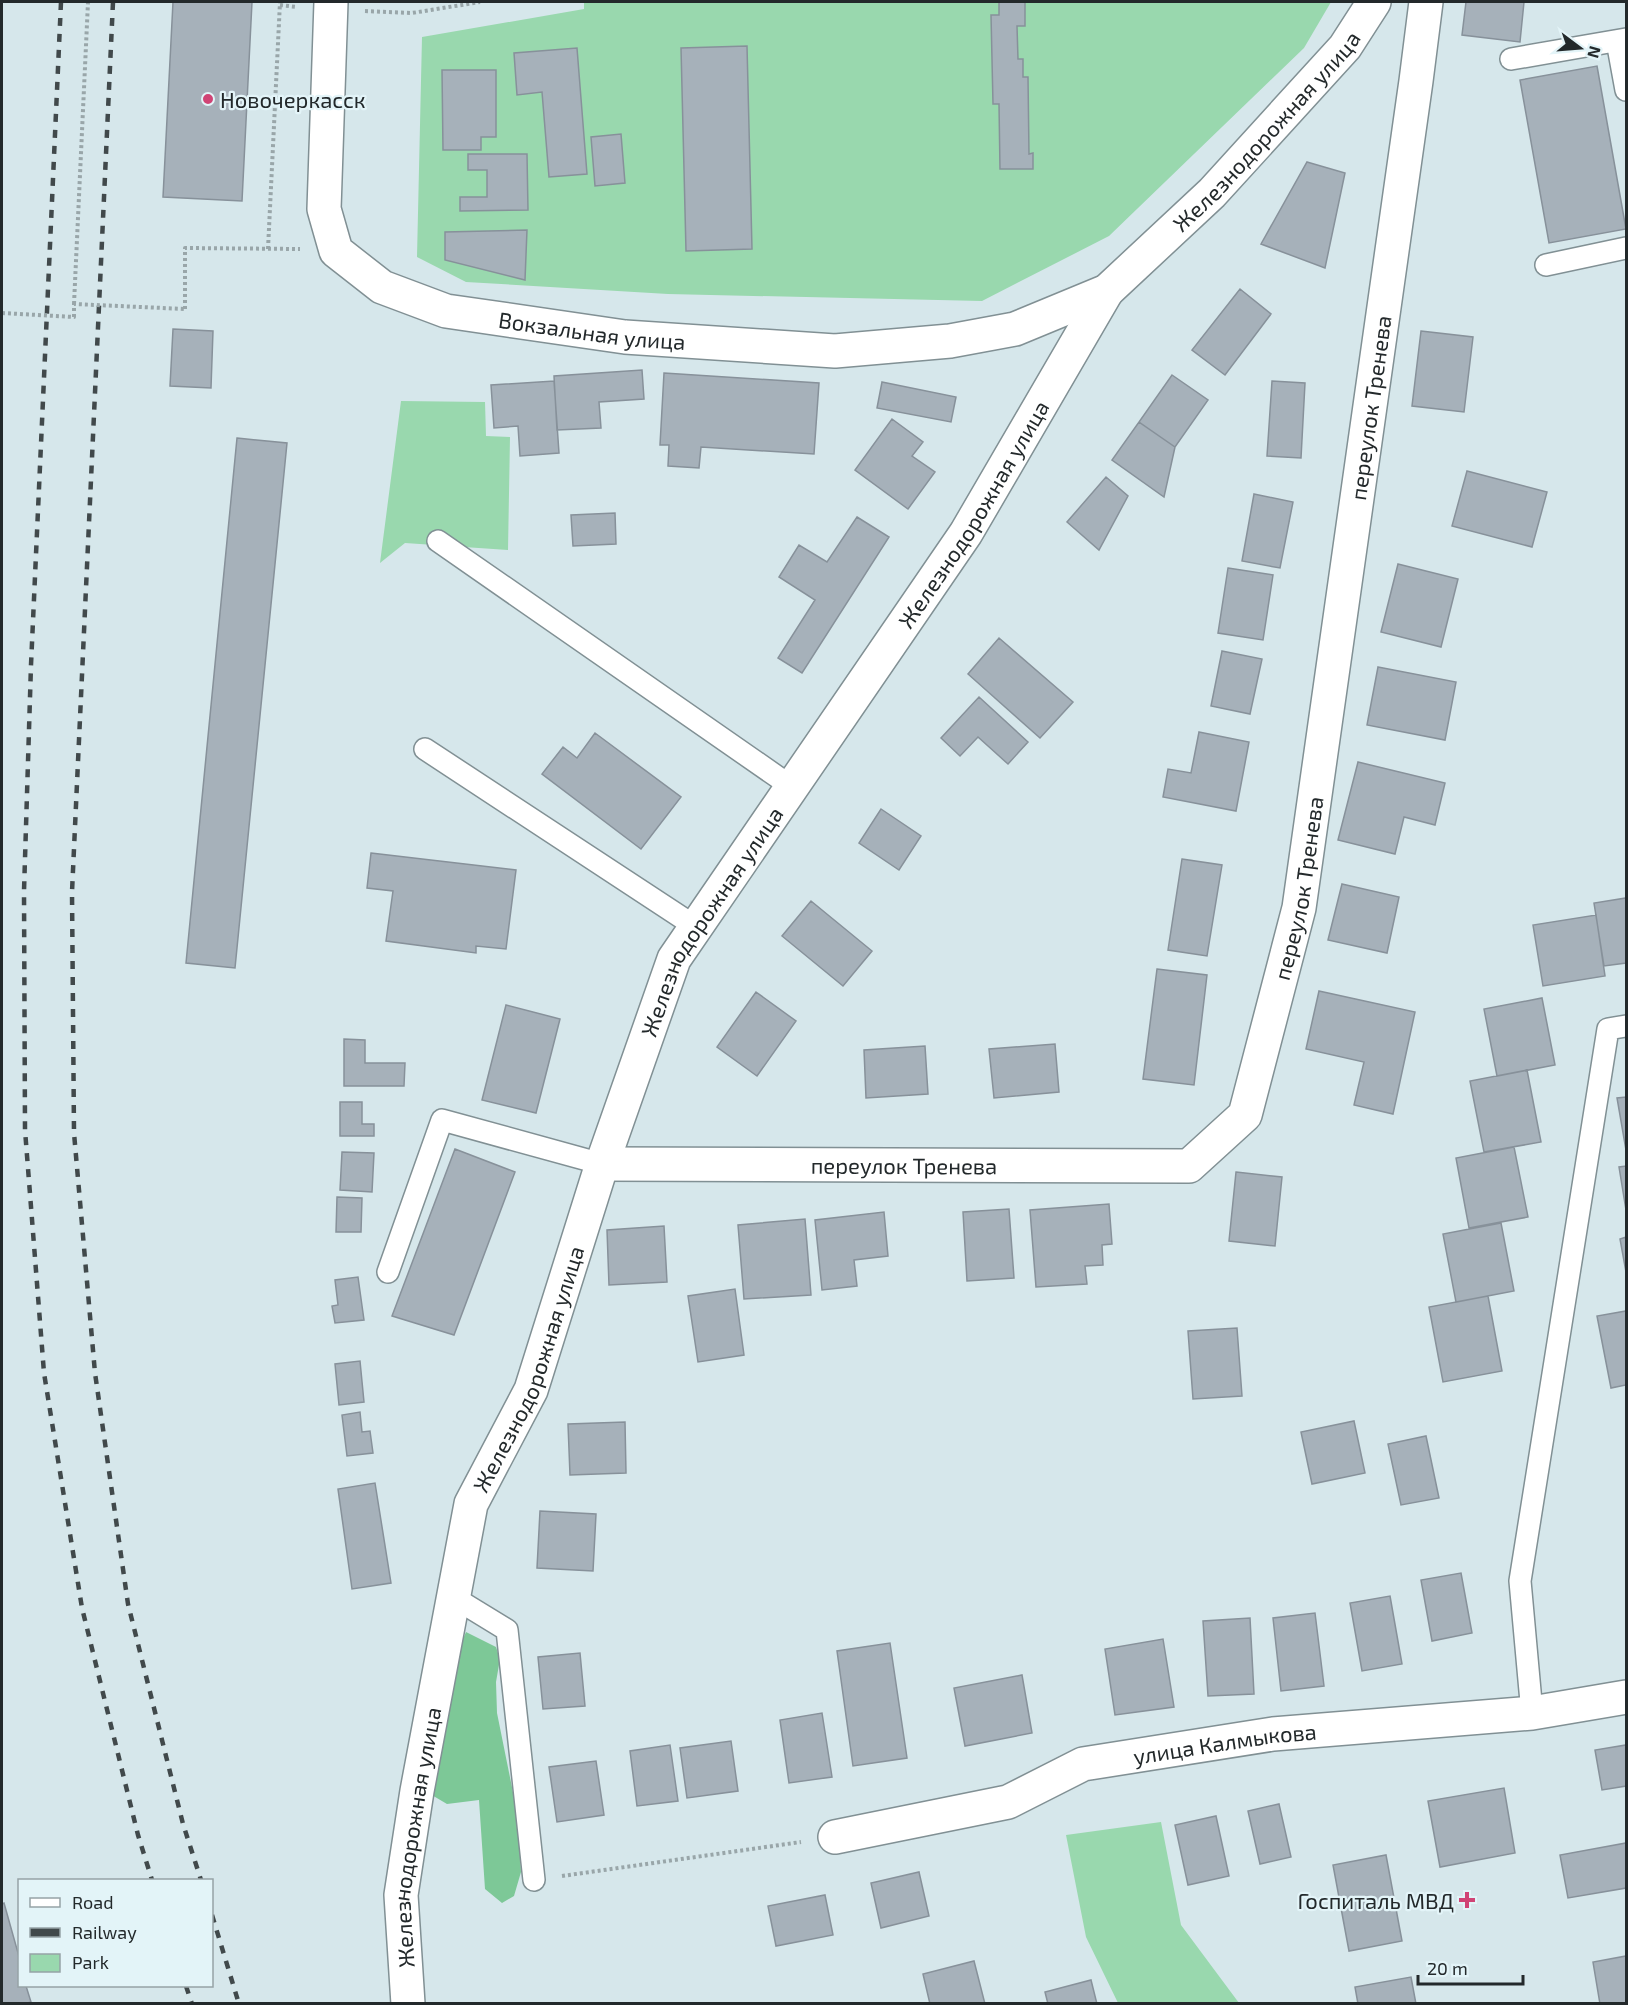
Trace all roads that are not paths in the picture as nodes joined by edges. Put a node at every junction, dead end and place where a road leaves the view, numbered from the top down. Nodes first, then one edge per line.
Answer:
1 (1374, 2) edge
2 (1426, 2) edge
3 (331, 5) edge
4 (1622, 40) edge
5 (1511, 59) dead end
6 (1626, 90) edge
7 (1626, 248) edge
8 (1546, 265) dead end
9 (1107, 291) junction
10 (438, 541) dead end
11 (425, 749) dead end
12 (792, 787) junction
13 (696, 927) junction
14 (1626, 1026) edge
15 (602, 1164) junction
16 (388, 1272) dead end
17 (453, 1598) junction
18 (1626, 1697) edge
19 (1532, 1713) junction
20 (835, 1837) road end
21 (534, 1880) road end
22 (408, 2004) edge

1 - 9 street, Железнодорожная улица
2 - 15 street, переулок Тренева
3 - 9 street, Вокзальная улица
4 - 5 lane
4 - 6 lane
7 - 8 lane
9 - 12 street, Железнодорожная улица
10 - 12 lane
11 - 13 lane
12 - 13 street, Железнодорожная улица
13 - 15 street, Железнодорожная улица
14 - 19 lane
15 - 16 lane
15 - 17 street, Железнодорожная улица
17 - 21 lane
17 - 22 street, Железнодорожная улица
18 - 19 street, улица Калмыкова
19 - 20 street, улица Калмыкова

